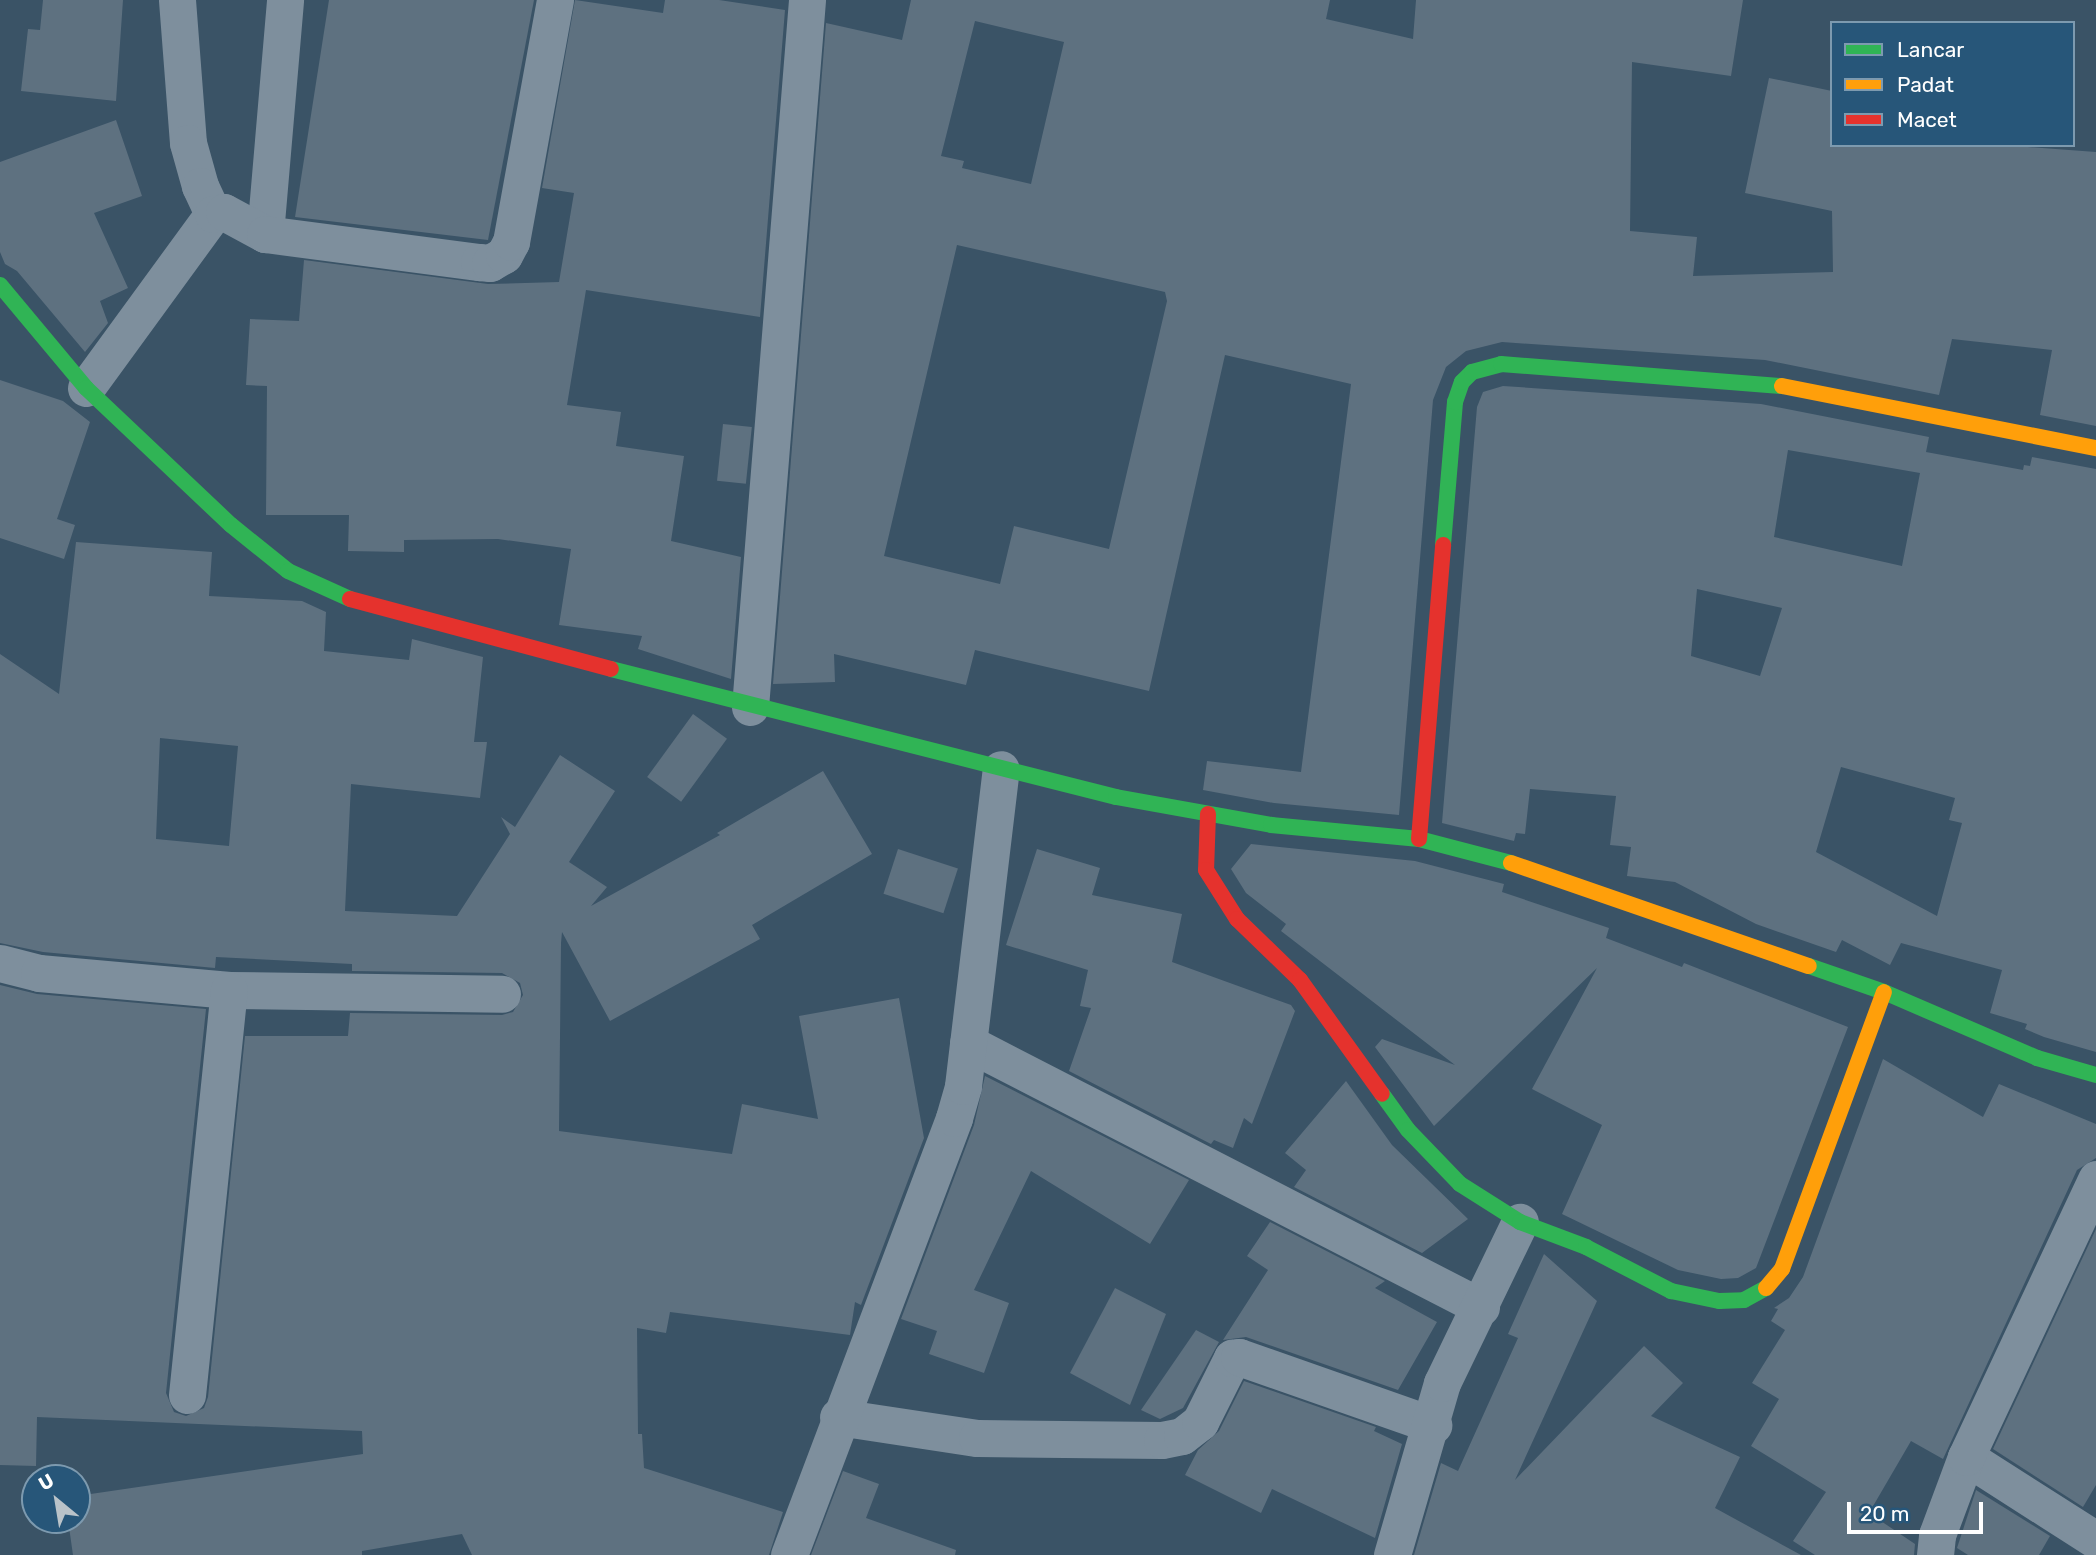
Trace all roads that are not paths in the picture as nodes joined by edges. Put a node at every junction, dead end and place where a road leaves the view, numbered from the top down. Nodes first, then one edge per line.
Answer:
1 (177, 0) edge
2 (285, 0) edge
3 (555, 0) edge
4 (807, 0) edge
5 (213, 214) junction
6 (265, 234) junction
7 (0, 285) edge
8 (86, 388) junction
9 (2096, 447) edge
10 (750, 707) junction
11 (1001, 768) junction
12 (1208, 814) junction
13 (1419, 839) junction
14 (0, 963) edge
15 (229, 990) junction
16 (1884, 992) junction
17 (502, 994) dead end
18 (968, 1044) junction
19 (2096, 1075) edge
20 (2096, 1179) edge
21 (1520, 1223) junction
22 (1481, 1307) junction
23 (187, 1395) dead end
24 (838, 1417) junction
25 (1433, 1425) junction
26 (1966, 1457) junction
27 (2096, 1540) edge
28 (789, 1555) edge
29 (1392, 1555) edge
30 (1935, 1555) edge

1 - 5 street
2 - 6 street
3 - 6 street
4 - 10 street
5 - 6 street
5 - 8 street
7 - 8 street
8 - 10 street
9 - 13 street
10 - 11 street
11 - 12 street
11 - 18 street
12 - 13 street
12 - 21 street
13 - 16 street
14 - 15 street
15 - 17 street
15 - 23 street
16 - 19 street
16 - 21 street
18 - 22 street
18 - 24 street
20 - 26 street
21 - 22 street
22 - 25 street
24 - 25 street
24 - 28 street
25 - 29 street
26 - 27 street
26 - 30 street

